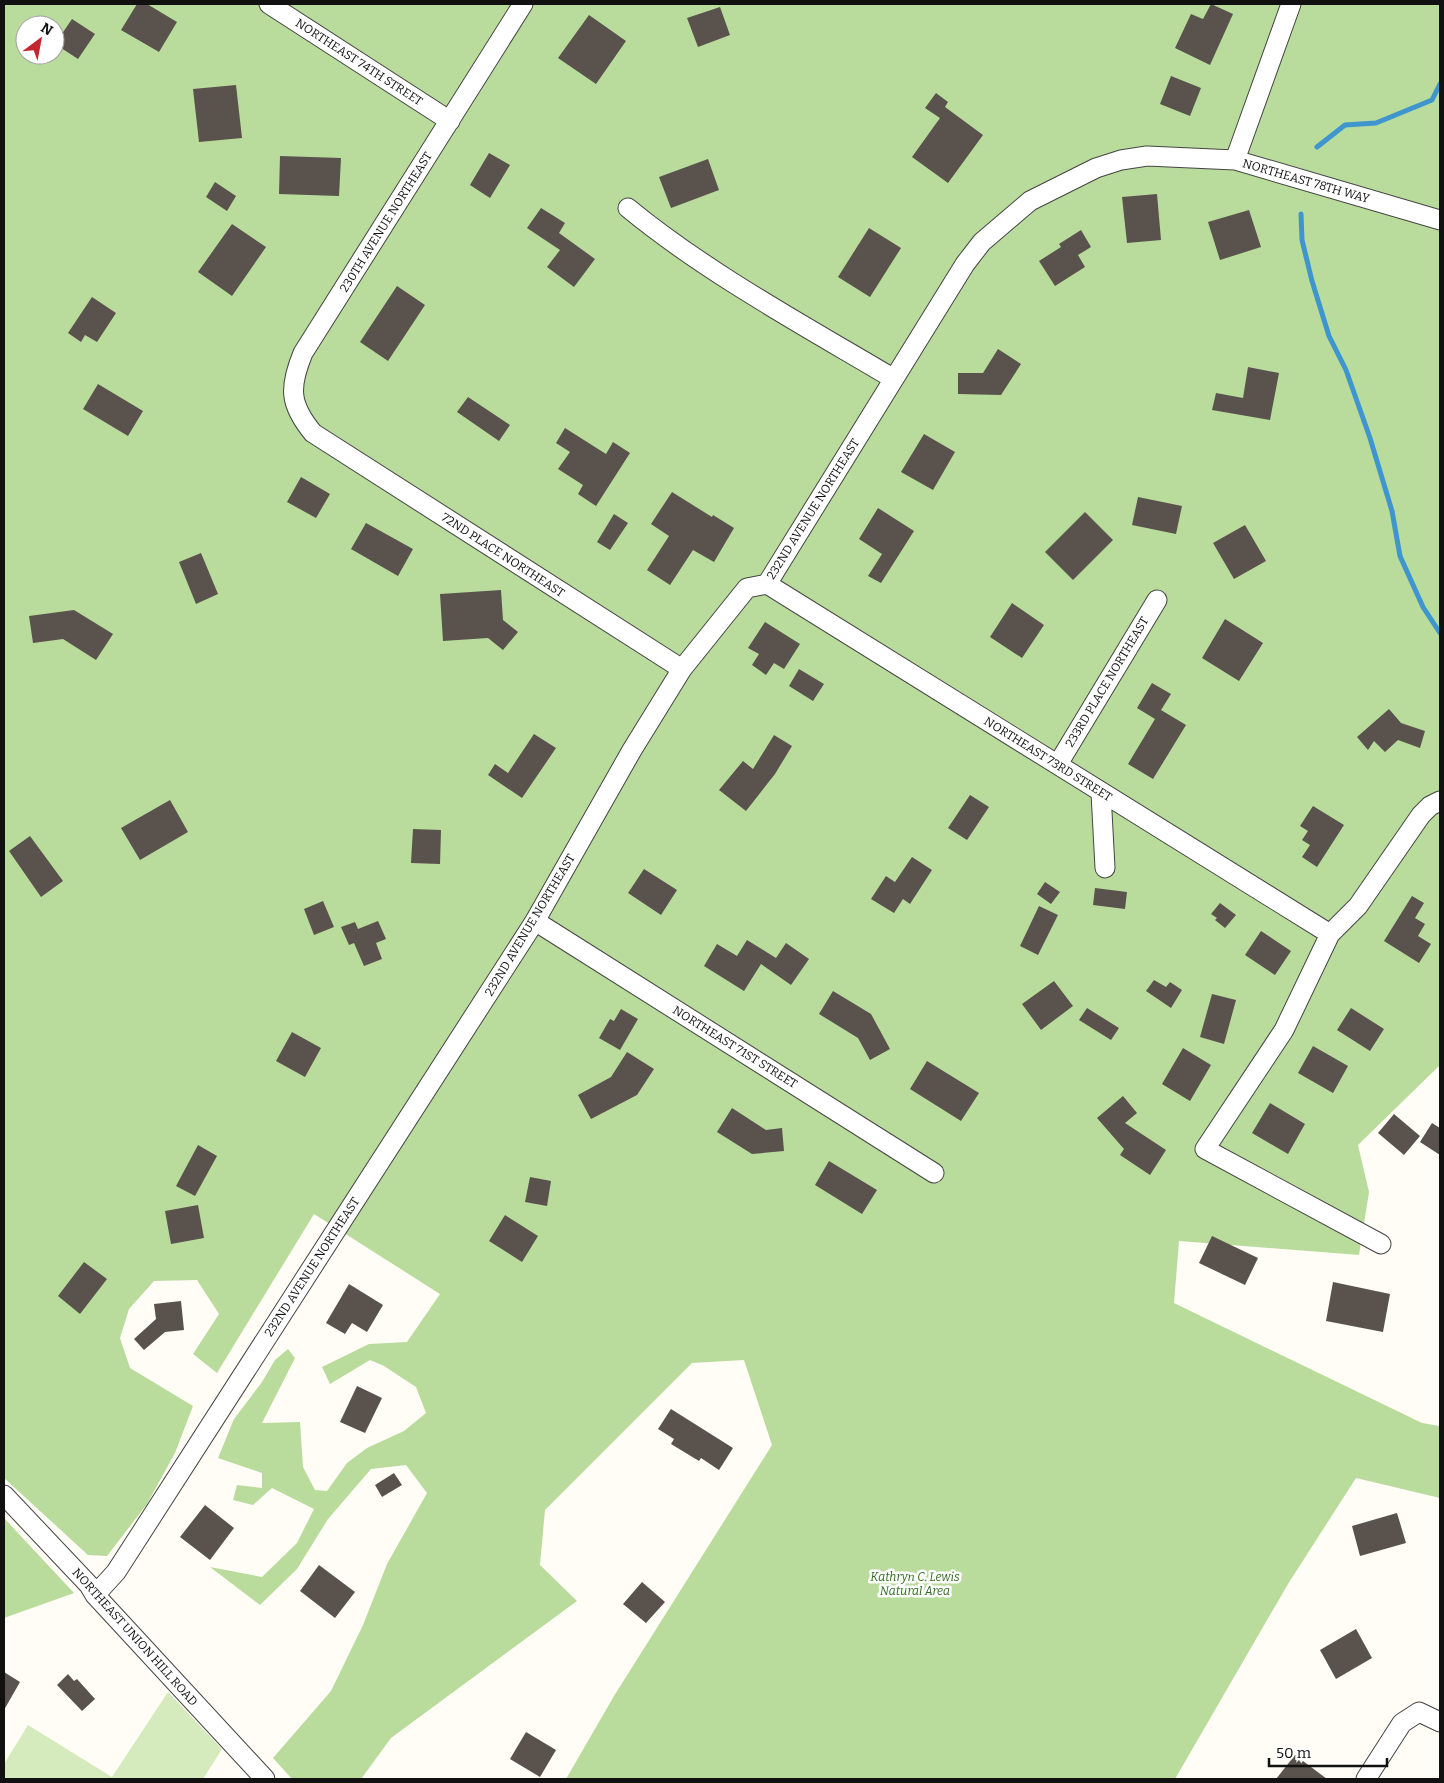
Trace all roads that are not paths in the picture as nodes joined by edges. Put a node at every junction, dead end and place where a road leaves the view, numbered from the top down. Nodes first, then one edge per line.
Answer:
1 (269, 4) edge
2 (523, 4) edge
3 (1291, 4) edge
4 (450, 121) junction
5 (1235, 160) junction
6 (628, 208) dead end
7 (1440, 220) edge
8 (965, 264) joint
9 (894, 379) junction
10 (325, 441) joint
11 (767, 584) junction
12 (1157, 600) dead end
13 (682, 669) junction
14 (1058, 764) junction
15 (1101, 793) junction
16 (1440, 801) edge
17 (1104, 868) dead end
18 (535, 921) junction
19 (1330, 934) junction
20 (934, 1172) dead end
21 (1381, 1244) dead end
22 (4, 1495) edge
23 (95, 1595) junction
24 (1440, 1722) edge
25 (265, 1779) edge
26 (1366, 1779) edge

1 - 4 street, NORTHEAST 74TH STREET
2 - 4 street, 230TH AVENUE NORTHEAST
3 - 5 street
4 - 10 street, 230TH AVENUE NORTHEAST
5 - 7 street, NORTHEAST 78TH WAY
5 - 8 street, NORTHEAST 78TH WAY
6 - 9 street
8 - 9 street, 232ND AVENUE NORTHEAST
9 - 11 street, 232ND AVENUE NORTHEAST
10 - 13 street, 72ND PLACE NORTHEAST
11 - 13 street, 232ND AVENUE NORTHEAST
11 - 14 street, NORTHEAST 73RD STREET
12 - 14 street, 233RD PLACE NORTHEAST
13 - 18 street, 232ND AVENUE NORTHEAST
14 - 15 street, NORTHEAST 73RD STREET
15 - 17 street
15 - 19 street, NORTHEAST 73RD STREET
16 - 19 street
18 - 20 street, NORTHEAST 71ST STREET
18 - 23 street, 232ND AVENUE NORTHEAST
19 - 21 street
22 - 23 street, NORTHEAST UNION HILL ROAD
23 - 25 street, NORTHEAST UNION HILL ROAD
24 - 26 street

